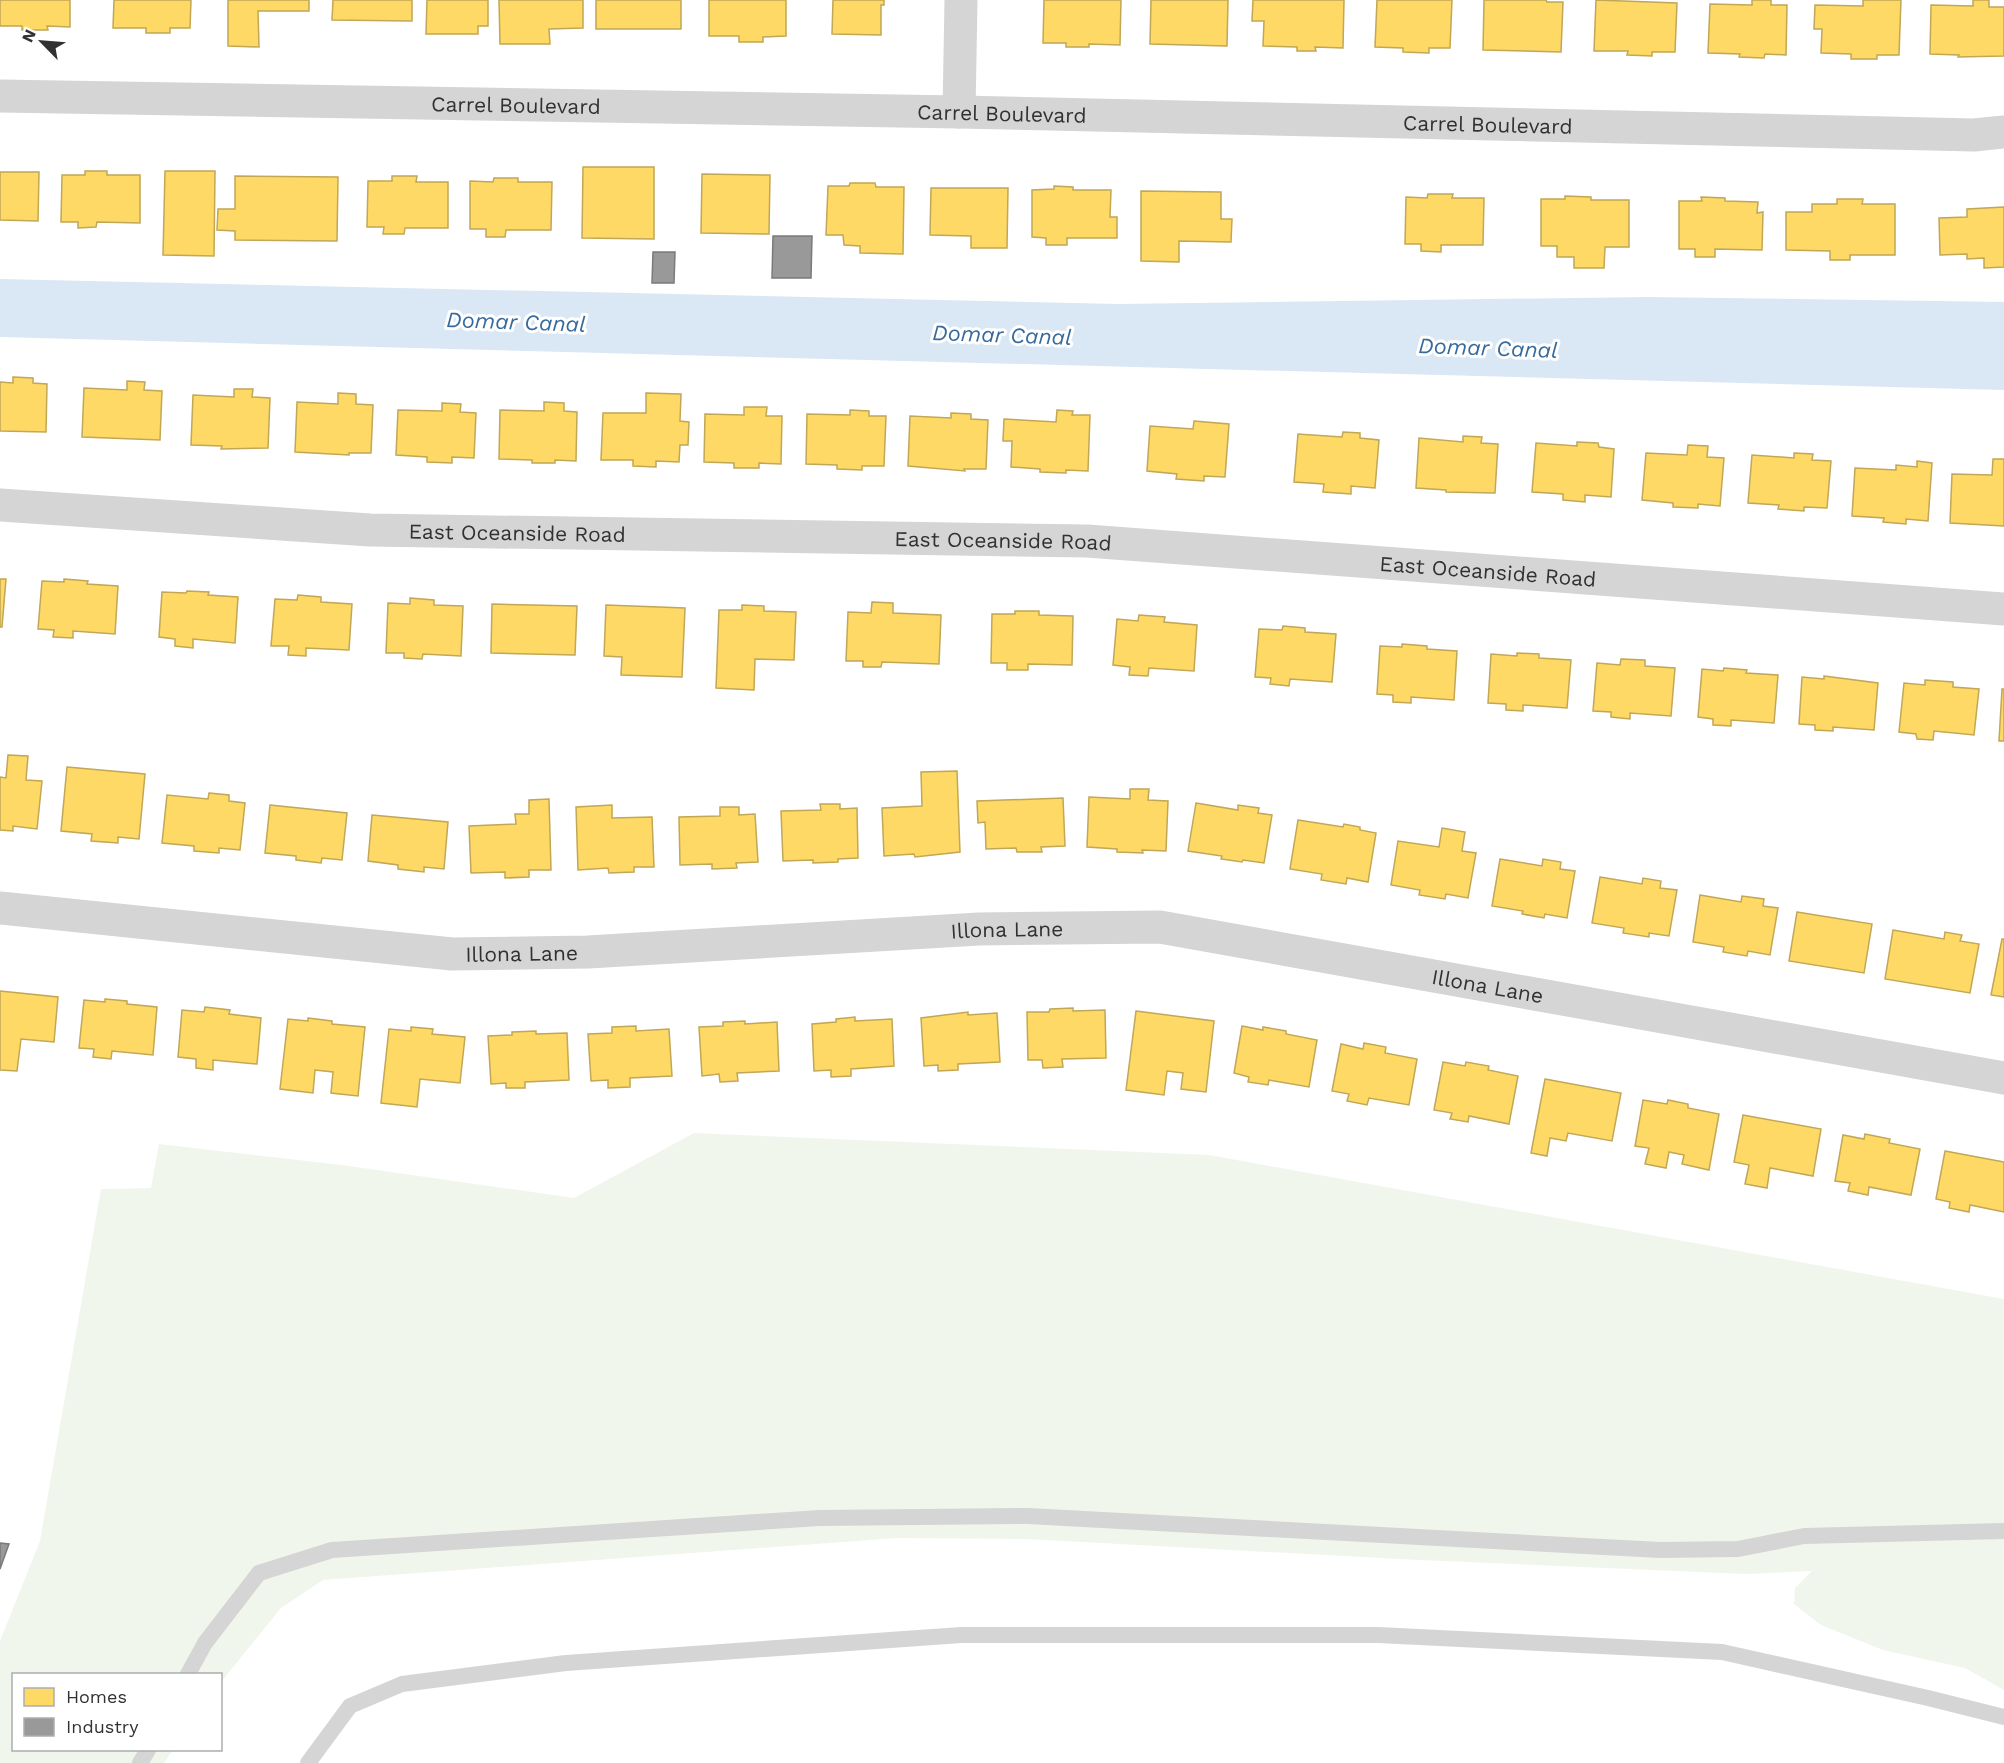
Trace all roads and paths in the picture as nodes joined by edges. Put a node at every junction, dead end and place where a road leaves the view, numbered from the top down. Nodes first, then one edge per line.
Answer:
1 (961, 0) edge
2 (0, 96) edge
3 (959, 112) junction
4 (2004, 132) edge
5 (0, 505) edge
6 (2004, 609) edge
7 (0, 908) edge
8 (2004, 1078) edge
9 (2004, 1531) edge
10 (189, 1673) edge
11 (2004, 1718) edge
12 (308, 1763) edge

1 - 3 street
2 - 3 street, Carrel Boulevard
3 - 4 street, Carrel Boulevard
5 - 6 street, East Oceanside Road
7 - 8 street, Illona Lane
9 - 10 lane
11 - 12 lane

